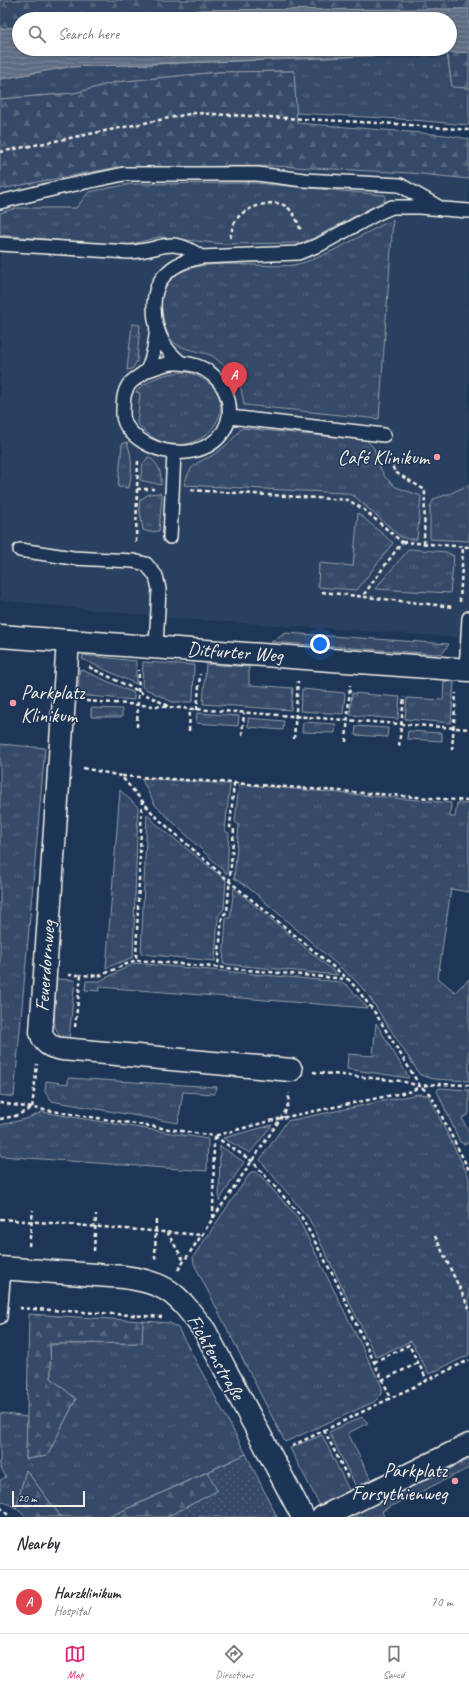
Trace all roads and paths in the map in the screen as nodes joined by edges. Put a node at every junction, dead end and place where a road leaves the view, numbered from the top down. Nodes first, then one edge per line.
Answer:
1 (469, 130) edge
2 (0, 152) edge
3 (0, 202) edge
4 (442, 209) junction
5 (469, 211) edge
6 (0, 244) edge
7 (307, 249) junction
8 (227, 256) junction
9 (201, 257) junction
10 (157, 326) junction
11 (180, 362) junction
12 (146, 371) junction
13 (230, 417) junction
14 (384, 435) joint
15 (141, 440) junction
16 (174, 453) junction
17 (173, 488) junction
18 (137, 489) junction
19 (170, 537) dead end
20 (402, 542) junction
21 (424, 544) junction
22 (462, 547) junction
23 (469, 548) edge
24 (20, 550) dead end
25 (133, 561) junction
26 (322, 592) dead end
27 (362, 597) junction
28 (469, 618) edge
29 (0, 636) edge
30 (148, 646) junction
31 (67, 648) junction
32 (202, 650) junction
33 (299, 656) junction
34 (352, 661) junction
35 (464, 669) edge
36 (139, 691) junction
37 (404, 697) dead end
38 (64, 700) junction
39 (139, 705) junction
40 (173, 708) junction
41 (190, 709) junction
42 (197, 710) junction
43 (244, 713) junction
44 (295, 717) junction
45 (348, 720) junction
46 (402, 724) junction
47 (137, 727) dead end
48 (454, 728) junction
49 (189, 730) dead end
50 (469, 730) edge
51 (242, 735) dead end
52 (294, 739) dead end
53 (346, 742) dead end
54 (399, 746) dead end
55 (452, 750) dead end
56 (59, 764) junction
57 (121, 776) junction
58 (234, 783) junction
59 (142, 800) junction
60 (469, 801) edge
61 (230, 882) junction
62 (136, 960) junction
63 (218, 967) junction
64 (348, 980) junction
65 (41, 1032) junction
66 (72, 1050) junction
67 (291, 1070) junction
68 (420, 1086) junction
69 (469, 1086) edge
70 (0, 1103) edge
71 (32, 1108) junction
72 (281, 1118) junction
73 (0, 1119) edge
74 (214, 1136) junction
75 (252, 1161) junction
76 (469, 1170) edge
77 (33, 1210) dead end
78 (96, 1215) dead end
79 (0, 1219) edge
80 (213, 1219) junction
81 (156, 1220) dead end
82 (31, 1221) junction
83 (95, 1226) junction
84 (155, 1231) junction
85 (168, 1232) junction
86 (202, 1235) junction
87 (435, 1236) dead end
88 (2, 1269) edge
89 (185, 1305) junction
90 (469, 1308) edge
91 (0, 1312) edge
92 (469, 1360) edge
93 (374, 1362) junction
94 (418, 1363) junction
95 (382, 1380) junction
96 (427, 1380) junction
97 (390, 1398) junction
98 (324, 1430) junction
99 (469, 1446) edge
100 (270, 1457) junction
101 (358, 1500) junction
102 (0, 1507) edge
103 (10, 1517) edge
104 (303, 1517) edge
105 (322, 1517) edge

1 - 2 path
3 - 4 lane
4 - 5 lane
4 - 7 lane
6 - 9 lane
7 - 8 lane
7 - 8 path
8 - 9 lane
9 - 10 lane
10 - 11 lane
10 - 12 lane
11 - 12 lane
11 - 13 lane
12 - 15 lane
13 - 14 lane
13 - 16 lane
14 - 21 path
15 - 16 lane
15 - 18 path
16 - 17 lane
17 - 18 path
17 - 19 lane
17 - 20 path
18 - 25 path
20 - 21 path
20 - 27 path
21 - 22 path
22 - 23 path
22 - 27 path
24 - 25 lane
25 - 30 lane
26 - 27 path
28 - 35 lane
29 - 31 street, Ditfurter Weg
30 - 31 street, Ditfurter Weg
30 - 32 street, Ditfurter Weg
30 - 36 path
31 - 36 path
31 - 38 street, Feuerdornweg
32 - 33 street, Ditfurter Weg
32 - 42 path
33 - 34 street, Ditfurter Weg
33 - 44 path
34 - 35 street, Ditfurter Weg
34 - 45 path
35 - 48 path
36 - 39 path
36 - 40 path
37 - 46 path
38 - 39 path
38 - 56 street, Feuerdornweg
39 - 40 path
39 - 47 path
40 - 41 path
41 - 42 path
41 - 49 path
42 - 43 path
43 - 44 path
43 - 51 path
44 - 45 path
44 - 52 path
45 - 46 path
45 - 53 path
46 - 48 path
46 - 54 path
48 - 50 path
48 - 55 path
56 - 57 path
56 - 65 street, Feuerdornweg
57 - 58 path
57 - 59 path
58 - 60 path
58 - 61 path
59 - 61 path
59 - 62 path
61 - 63 path
61 - 64 path
62 - 63 path
62 - 66 path
63 - 64 path
64 - 68 path
65 - 66 street, Feuerdornweg
65 - 71 path
66 - 67 street, Feuerdornweg
67 - 68 path
67 - 72 path
68 - 69 path
68 - 72 path
68 - 76 path
70 - 71 path
71 - 73 path
71 - 74 path
72 - 74 path
72 - 75 path
74 - 75 path
74 - 80 path
75 - 80 path
75 - 93 path
77 - 82 path
78 - 83 path
79 - 82 path
80 - 86 path
81 - 84 path
82 - 83 path
83 - 84 path
84 - 85 path
85 - 86 path
85 - 86 path
87 - 90 path
88 - 89 street, Fichtenstraße
88 - 91 lane
89 - 91 path
89 - 100 street, Fichtenstraße
92 - 96 path
93 - 94 path
93 - 95 path
94 - 95 path
94 - 96 path
95 - 97 path
96 - 97 path
97 - 98 path
98 - 100 path
98 - 101 path
99 - 101 street
100 - 104 street, Fichtenstraße
101 - 105 street
102 - 103 path

